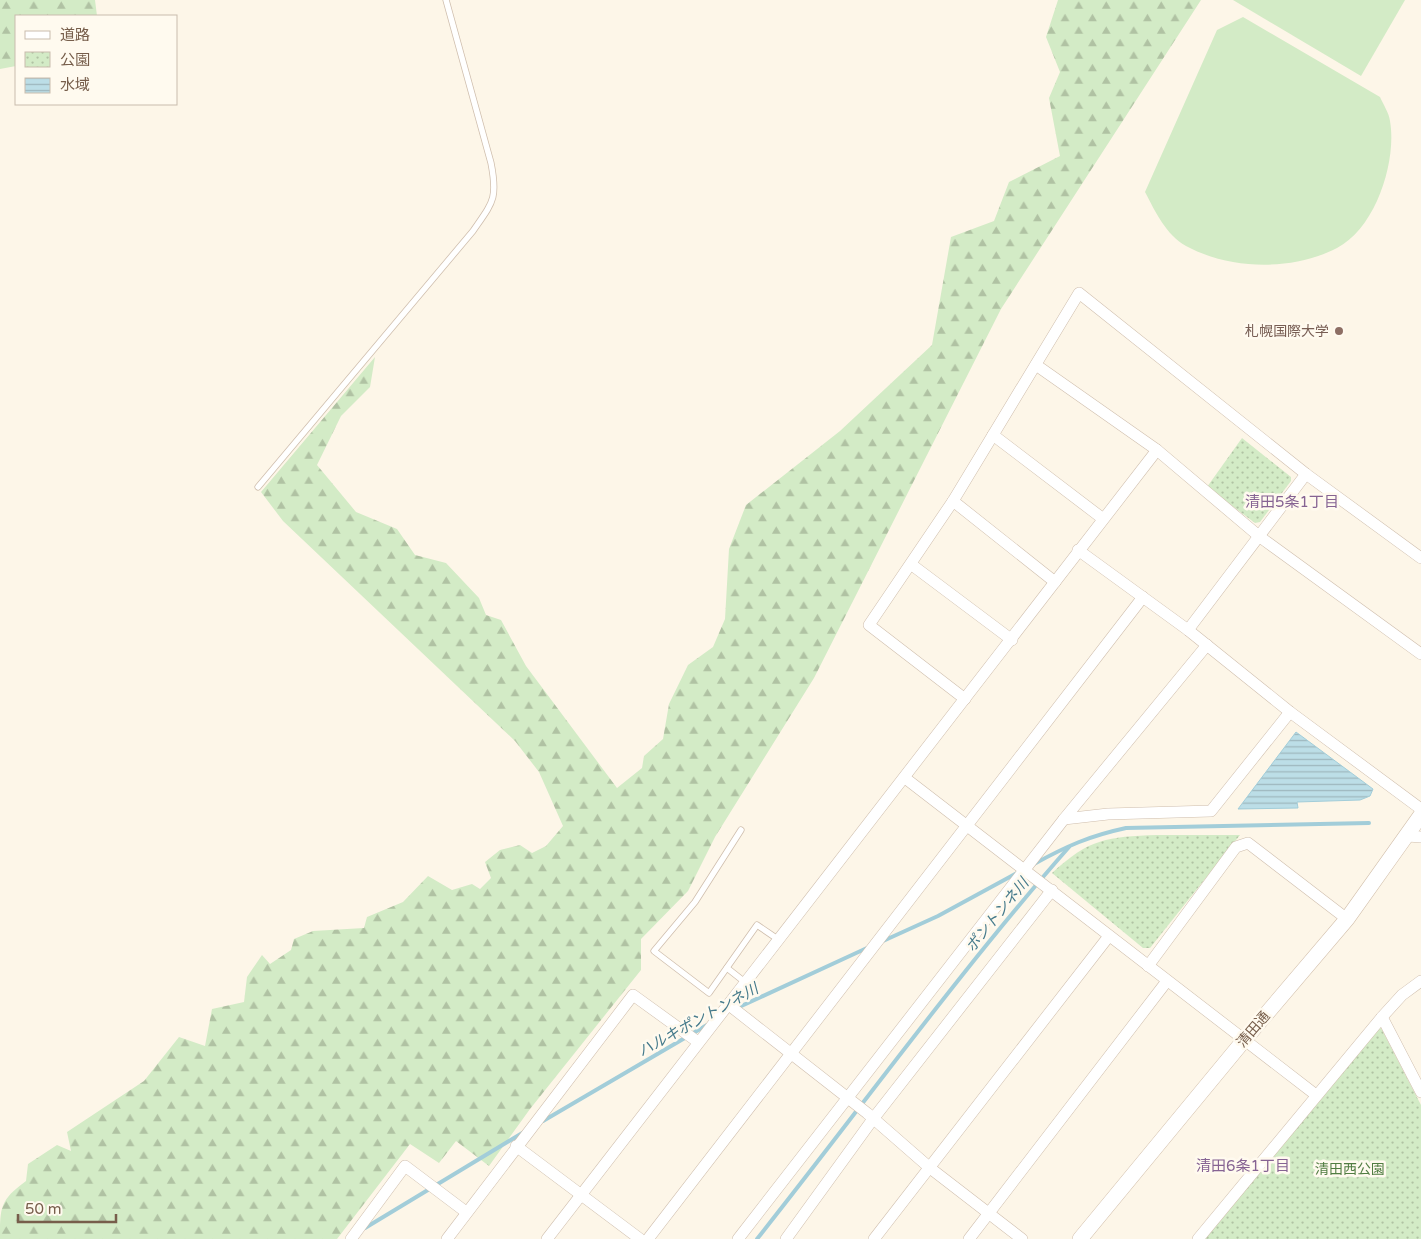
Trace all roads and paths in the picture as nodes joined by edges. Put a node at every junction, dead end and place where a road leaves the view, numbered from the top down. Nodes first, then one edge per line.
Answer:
1 (446, 0) edge
2 (1036, 365) junction
3 (993, 435) junction
4 (1157, 450) junction
5 (1306, 474) junction
6 (258, 487) dead end
7 (952, 501) junction
8 (1102, 518) junction
9 (1260, 537) junction
10 (1078, 550) junction
11 (1421, 558) edge
12 (912, 565) junction
13 (1055, 582) junction
14 (1143, 597) junction
15 (1188, 630) junction
16 (1012, 640) junction
17 (1207, 645) junction
18 (1421, 654) edge
19 (965, 699) junction
20 (1290, 712) junction
21 (906, 778) junction
22 (1421, 809) edge
23 (1421, 815) edge
24 (1064, 819) junction
25 (968, 826) junction
26 (742, 830) dead end
27 (1414, 837) edge
28 (1028, 873) junction
29 (1048, 888) junction
30 (1347, 919) junction
31 (1109, 936) junction
32 (779, 940) junction
33 (1148, 966) junction
34 (727, 968) junction
35 (1167, 981) junction
36 (1421, 981) edge
37 (746, 983) junction
38 (729, 1005) junction
39 (1382, 1017) junction
40 (1245, 1039) junction
41 (698, 1042) junction
42 (790, 1055) junction
43 (1421, 1092) edge
44 (1316, 1095) junction
45 (850, 1100) junction
46 (870, 1116) junction
47 (516, 1146) junction
48 (930, 1168) junction
49 (582, 1193) junction
50 (466, 1212) junction
51 (989, 1214) junction
52 (351, 1239) edge
53 (447, 1239) edge
54 (547, 1239) edge
55 (640, 1239) edge
56 (648, 1239) edge
57 (738, 1239) edge
58 (786, 1239) edge
59 (874, 1239) edge
60 (970, 1239) edge
61 (1022, 1239) edge
62 (1080, 1239) edge
63 (1198, 1239) edge

1 - 6 lane
2 - 3 street
2 - 4 street
2 - 5 street
3 - 7 street
3 - 8 street
4 - 8 street
4 - 9 street
5 - 9 street
5 - 11 street
7 - 12 street
7 - 13 street
8 - 10 street
9 - 15 street
9 - 18 street
10 - 13 street
10 - 14 street
12 - 16 street
12 - 19 street
13 - 16 street
14 - 15 street
14 - 25 street
15 - 17 street
16 - 19 street
17 - 20 street
17 - 24 street
19 - 21 street
20 - 22 street
20 - 24 street
21 - 25 street
21 - 32 street
23 - 27 street, 清田通
24 - 28 street
25 - 28 street
25 - 42 street
26 - 34 lane
27 - 30 street, 清田通
28 - 29 street
28 - 45 street
29 - 31 street
29 - 46 street
30 - 33 street
30 - 40 street, 清田通
31 - 33 street
31 - 48 street
32 - 34 lane
32 - 37 street
33 - 35 street
34 - 37 lane
35 - 40 street
35 - 51 street
36 - 39 street
37 - 38 street
38 - 41 street
38 - 42 street
39 - 43 street
39 - 44 street
40 - 44 street
40 - 62 street, 清田通
41 - 47 street
41 - 49 street
42 - 45 street
42 - 56 street
44 - 63 street
45 - 46 street
45 - 57 street
46 - 48 street
46 - 58 street
47 - 49 street
47 - 50 street
48 - 51 street
48 - 59 street
49 - 54 street
49 - 55 street
50 - 52 street
50 - 53 street
51 - 60 street
51 - 61 street

